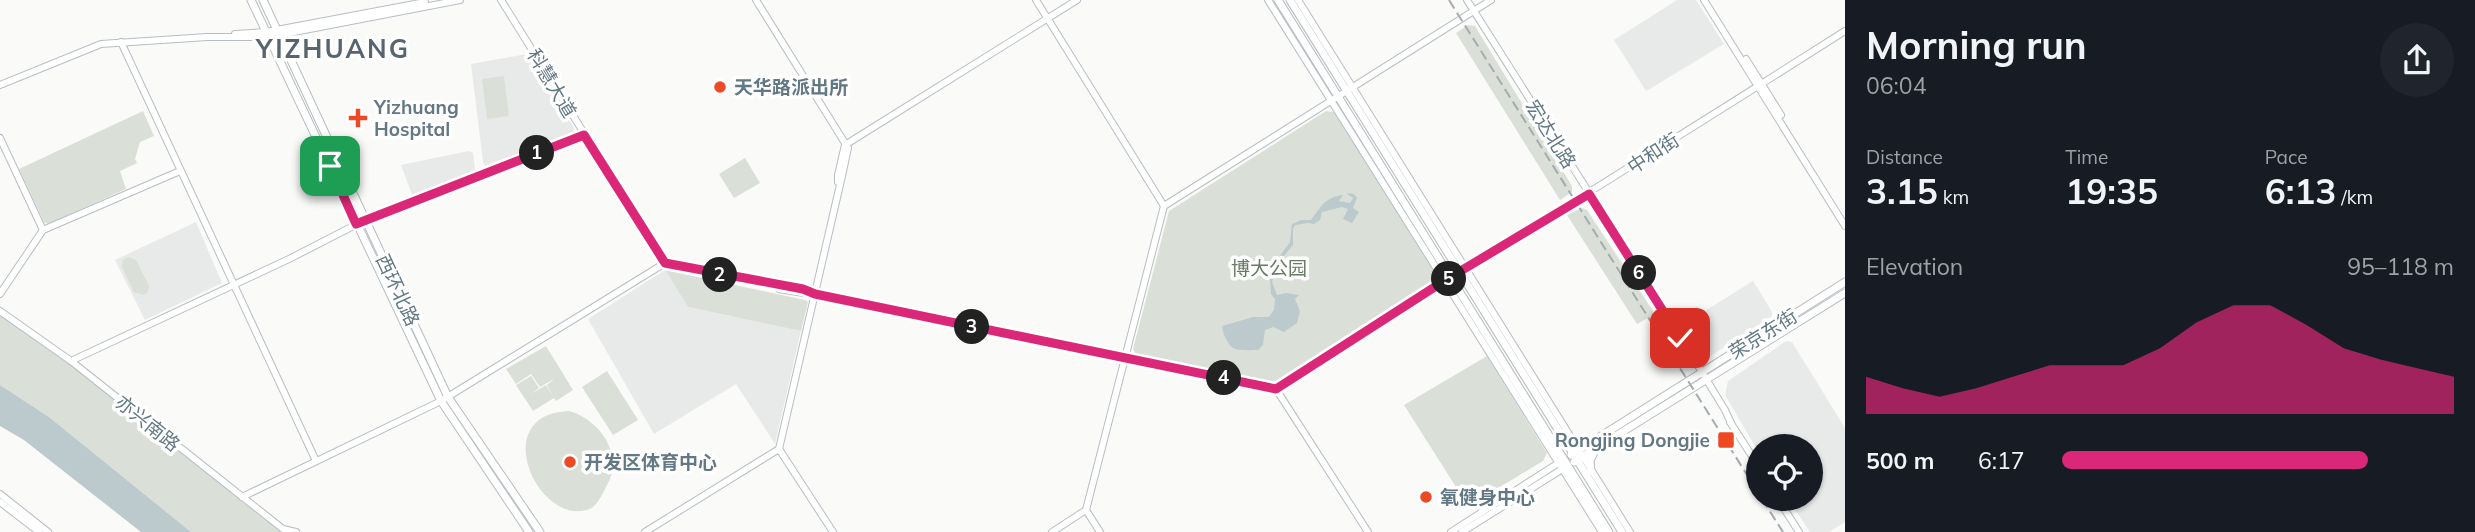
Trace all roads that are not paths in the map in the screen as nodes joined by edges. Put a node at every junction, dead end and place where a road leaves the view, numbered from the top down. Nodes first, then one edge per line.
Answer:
1 (251, 0) edge
2 (263, 0) edge
3 (437, 0) edge
4 (460, 0) edge
5 (501, 0) edge
6 (756, 0) edge
7 (1034, 0) edge
8 (1077, 0) edge
9 (1085, 0) edge
10 (1268, 0) edge
11 (1278, 0) edge
12 (1290, 0) edge
13 (1298, 0) edge
14 (1467, 0) edge
15 (1491, 0) edge
16 (1706, 0) edge
17 (1474, 11) junction
18 (1048, 21) junction
19 (1845, 31) edge
20 (277, 32) junction
21 (267, 34) junction
22 (121, 42) junction
23 (1305, 43) junction
24 (1306, 60) junction
25 (0, 85) edge
26 (1760, 85) junction
27 (1350, 89) junction
28 (1335, 98) junction
29 (1379, 128) junction
30 (584, 135) junction
31 (0, 138) edge
32 (1380, 144) junction
33 (846, 146) junction
34 (180, 171) junction
35 (1589, 194) junction
36 (1164, 206) junction
37 (1845, 218) edge
38 (365, 220) junction
39 (356, 224) junction
40 (1419, 225) junction
41 (1845, 226) edge
42 (43, 230) junction
43 (1422, 244) junction
44 (665, 263) junction
45 (1462, 271) junction
46 (1448, 279) junction
47 (1845, 282) edge
48 (234, 285) junction
49 (1845, 293) edge
50 (0, 294) edge
51 (815, 294) junction
52 (0, 311) edge
53 (1493, 314) junction
54 (1495, 330) junction
55 (1125, 358) junction
56 (71, 361) junction
57 (1703, 377) junction
58 (1276, 389) junction
59 (444, 399) junction
60 (1529, 405) junction
61 (1532, 420) junction
62 (1572, 439) junction
63 (1591, 441) junction
64 (1746, 447) edge
65 (779, 449) junction
66 (1595, 450) junction
67 (1578, 455) junction
68 (316, 461) junction
69 (1563, 464) junction
70 (1591, 471) junction
71 (0, 494) edge
72 (242, 497) junction
73 (0, 502) edge
74 (1611, 503) junction
75 (1086, 510) junction
76 (1786, 511) edge
77 (1614, 518) junction
78 (39, 532) edge
79 (48, 532) edge
80 (296, 532) edge
81 (529, 532) edge
82 (540, 532) edge
83 (645, 532) edge
84 (833, 532) edge
85 (1052, 532) edge
86 (1100, 532) edge
87 (1368, 532) edge
88 (1451, 532) edge
89 (1462, 532) edge
90 (1602, 532) edge
91 (1609, 532) edge
92 (1622, 532) edge
93 (1630, 532) edge
94 (1799, 532) edge

1 - 21 main road, 西环北路
2 - 20 main road, 西环北路
3 - 20 street
4 - 20 street
5 - 30 street, 科慧大道
6 - 33 street
7 - 18 street
8 - 18 street
9 - 18 street
10 - 24 street
11 - 23 main road
12 - 27 main road
13 - 27 street
14 - 17 street, 宏达北路
15 - 17 street
16 - 26 street
17 - 27 street
17 - 35 street, 宏达北路
18 - 33 street
18 - 36 street
19 - 26 street, 中和街
20 - 21 street
20 - 38 main road, 西环北路
21 - 22 street
21 - 39 main road, 西环北路
22 - 25 street
22 - 34 street
23 - 24 street
23 - 28 main road
24 - 28 street
26 - 35 street, 中和街
26 - 37 street
26 - 41 street
27 - 28 street
27 - 29 street
27 - 32 main road
28 - 36 street
28 - 40 main road
28 - 43 street
29 - 32 street
29 - 45 street
30 - 38 street
30 - 44 street, 科慧大道
31 - 42 street
32 - 45 main road
33 - 51 street
34 - 42 street
34 - 48 street
35 - 45 street, 中和街
35 - 57 street, 宏达北路
36 - 55 street
38 - 39 street
38 - 59 main road, 西环北路
39 - 48 street
39 - 59 main road, 西环北路
40 - 43 street
40 - 46 main road
42 - 50 street
43 - 46 street
44 - 51 street
44 - 59 street
45 - 46 street, 中和街
45 - 53 street
45 - 54 main road
46 - 58 street
46 - 60 main road
46 - 61 street
47 - 57 main road, 荣京东街
48 - 56 street
48 - 68 street
49 - 57 main road, 荣京东街
51 - 55 street
51 - 65 street
52 - 56 street, 亦兴南路
53 - 54 street
53 - 62 street
54 - 67 main road
55 - 58 street
55 - 75 street
56 - 72 street, 亦兴南路
57 - 63 main road, 荣京东街
57 - 64 street, 宏达北路
57 - 66 main road, 荣京东街
58 - 87 street
59 - 68 street
59 - 81 main road, 西环北路
59 - 82 main road, 西环北路
60 - 61 street
60 - 69 main road
61 - 69 street
62 - 63 main road
62 - 67 street
63 - 67 main road, 荣京东街
65 - 83 street
65 - 84 street
66 - 67 main road, 荣京东街
66 - 70 main road
67 - 69 main road
67 - 70 street
67 - 77 main road
68 - 72 street
69 - 88 street
69 - 89 street
69 - 90 street
69 - 91 main road
70 - 74 street
71 - 79 street
72 - 80 street, 亦兴南路
73 - 78 street
74 - 77 street
74 - 93 street
75 - 85 street
75 - 86 street
76 - 94 street
77 - 92 main road

